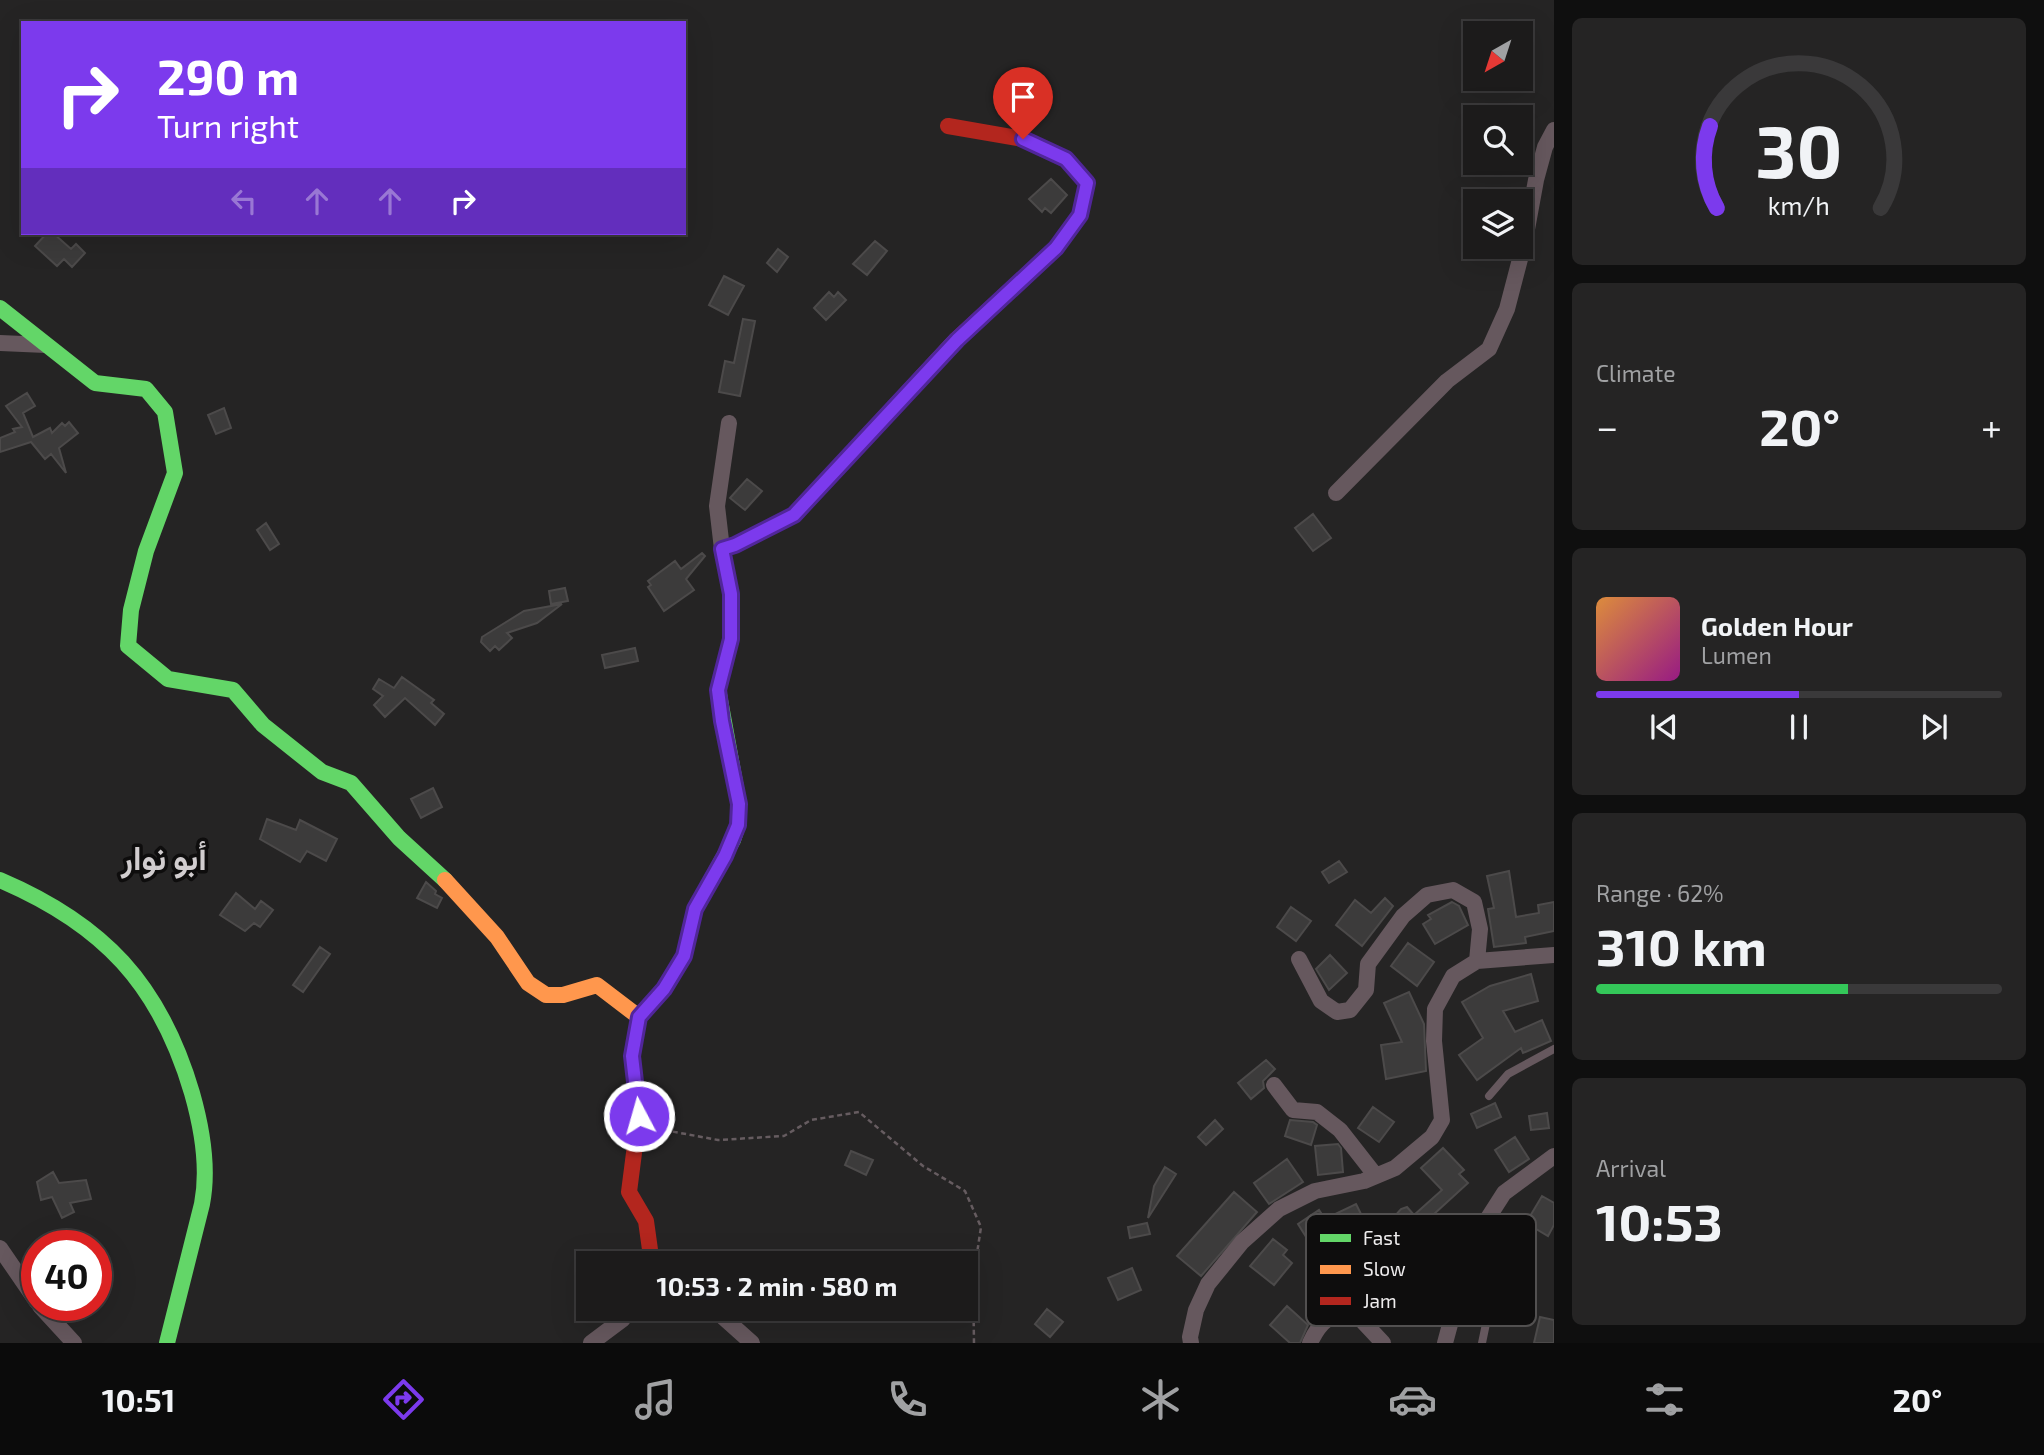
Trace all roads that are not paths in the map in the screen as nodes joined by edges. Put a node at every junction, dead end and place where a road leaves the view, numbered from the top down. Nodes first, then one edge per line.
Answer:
1 (948, 126) dead end
2 (1554, 130) edge
3 (0, 308) edge
4 (0, 343) edge
5 (46, 345) junction
6 (729, 423) dead end
7 (1336, 494) dead end
8 (722, 549) junction
9 (0, 880) edge
10 (1554, 955) edge
11 (1299, 959) dead end
12 (1477, 961) junction
13 (639, 1017) junction
14 (1554, 1049) edge
15 (1274, 1085) dead end
16 (1489, 1096) dead end
17 (1554, 1156) edge
18 (1376, 1176) junction
19 (1491, 1214) edge
20 (0, 1248) edge
21 (650, 1251) edge
22 (21, 1278) edge
23 (54, 1321) edge
24 (621, 1321) edge
25 (727, 1321) edge
26 (1321, 1326) edge
27 (1367, 1326) edge
28 (1450, 1326) edge
29 (74, 1343) edge
30 (167, 1343) edge
31 (591, 1343) edge
32 (752, 1343) edge
33 (1191, 1343) edge
34 (1310, 1343) edge
35 (1383, 1343) edge
36 (1445, 1343) edge

1 - 8 street
2 - 7 street
3 - 5 street
4 - 5 street
5 - 13 street
6 - 8 street
8 - 13 street
9 - 30 street
10 - 12 street
11 - 12 street
12 - 18 street
13 - 21 street
14 - 16 lane
15 - 18 street
17 - 19 street
18 - 33 street
20 - 22 street
23 - 29 street
24 - 31 street
25 - 32 street
26 - 34 street
27 - 35 street
28 - 36 street

